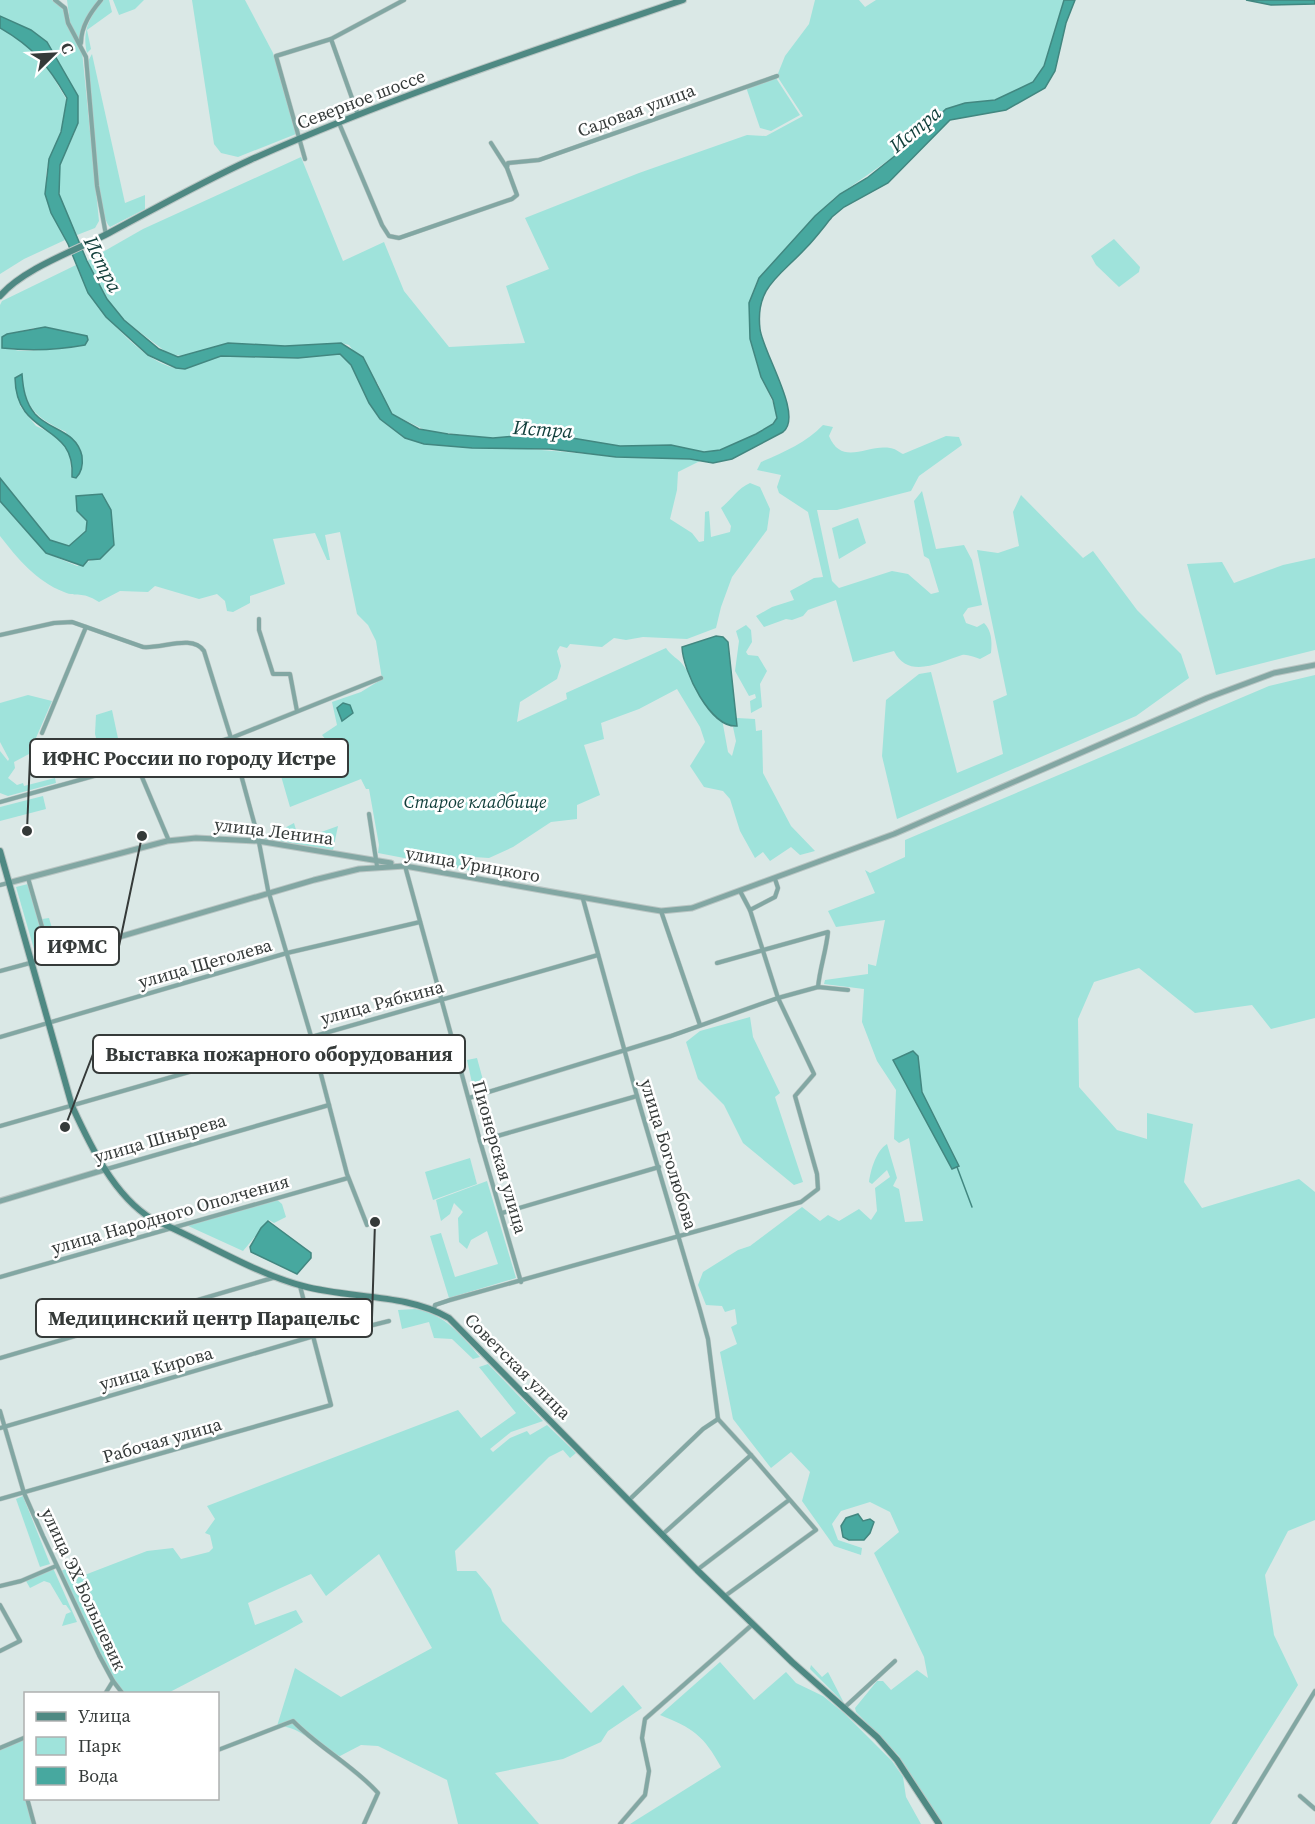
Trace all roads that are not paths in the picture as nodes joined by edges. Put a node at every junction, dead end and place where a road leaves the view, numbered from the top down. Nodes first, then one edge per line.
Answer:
1 (55, 0) edge
2 (101, 0) edge
3 (404, 0) edge
4 (683, 0) edge
5 (331, 39) junction
6 (81, 43) junction
7 (777, 76) dead end
8 (358, 115) junction
9 (339, 123) junction
10 (300, 138) junction
11 (491, 143) dead end
12 (305, 159) dead end
13 (507, 168) junction
14 (106, 234) junction
15 (0, 296) edge
16 (260, 619) dead end
17 (86, 627) junction
18 (0, 635) edge
19 (1315, 665) edge
20 (381, 678) dead end
21 (297, 711) junction
22 (42, 733) dead end
23 (231, 738) junction
24 (136, 763) junction
25 (0, 802) edge
26 (369, 814) dead end
27 (169, 841) junction
28 (258, 841) junction
29 (0, 851) edge
30 (363, 859) junction
31 (377, 864) junction
32 (405, 866) junction
33 (359, 869) junction
34 (28, 878) junction
35 (775, 879) junction
36 (8, 883) junction
37 (0, 885) edge
38 (740, 891) junction
39 (269, 893) junction
40 (583, 899) junction
41 (750, 909) junction
42 (661, 911) junction
43 (420, 922) junction
44 (761, 949) junction
45 (287, 953) junction
46 (598, 955) junction
47 (51, 958) junction
48 (30, 963) junction
49 (717, 963) dead end
50 (0, 971) edge
51 (818, 987) junction
52 (848, 990) dead end
53 (778, 998) junction
54 (441, 1001) junction
55 (47, 1023) junction
56 (699, 1025) junction
57 (0, 1036) edge
58 (311, 1036) junction
59 (625, 1050) junction
60 (637, 1096) junction
61 (469, 1098) junction
62 (329, 1105) junction
63 (72, 1106) junction
64 (0, 1126) edge
65 (480, 1141) junction
66 (659, 1167) junction
67 (107, 1169) junction
68 (348, 1178) junction
69 (0, 1201) edge
70 (502, 1213) junction
71 (367, 1225) dead end
72 (174, 1229) junction
73 (680, 1237) junction
74 (277, 1276) junction
75 (0, 1277) edge
76 (522, 1282) junction
77 (300, 1286) junction
78 (434, 1309) junction
79 (390, 1321) dead end
80 (315, 1336) junction
81 (0, 1358) edge
82 (0, 1411) edge
83 (718, 1419) junction
84 (3, 1427) edge
85 (751, 1455) junction
86 (24, 1493) junction
87 (0, 1499) edge
88 (629, 1500) junction
89 (789, 1500) junction
90 (663, 1534) junction
91 (56, 1566) junction
92 (697, 1570) junction
93 (0, 1586) edge
94 (725, 1596) junction
95 (0, 1605) edge
96 (753, 1623) junction
97 (0, 1651) edge
98 (895, 1661) dead end
99 (113, 1681) junction
100 (106, 1692) edge
101 (121, 1692) edge
102 (1314, 1695) edge
103 (845, 1707) junction
104 (24, 1738) edge
105 (0, 1748) edge
106 (219, 1750) edge
107 (1300, 1796) dead end
108 (28, 1800) edge
109 (1315, 1809) edge
110 (34, 1824) edge
111 (364, 1824) edge
112 (620, 1824) edge
113 (939, 1824) edge
114 (1234, 1824) edge

1 - 6 street
2 - 6 street
3 - 5 street
4 - 8 main road, Северное шоссе
5 - 8 street
5 - 10 street
6 - 14 street
7 - 13 street, Садовая улица
8 - 9 main road, Северное шоссе
9 - 10 main road, Северное шоссе
9 - 13 street
10 - 12 street
10 - 14 main road, Северное шоссе
11 - 13 street
14 - 15 main road, Северное шоссе
16 - 21 street
17 - 18 street
17 - 22 street
17 - 23 street
19 - 35 street, улица Урицкого
20 - 21 street
21 - 23 street
23 - 24 street
23 - 28 street
24 - 25 street
24 - 27 street
26 - 31 street
27 - 28 street, улица Ленина
27 - 34 street, улица Ленина
28 - 30 street, улица Ленина
28 - 39 street
29 - 36 main road, Советская улица
30 - 31 street, улица Ленина
30 - 33 street
31 - 32 street, улица Ленина
31 - 33 street
32 - 40 street, улица Урицкого
32 - 43 street, Пионерская улица
33 - 39 street
34 - 36 street, улица Ленина
34 - 47 street
35 - 38 street, улица Урицкого
35 - 41 street
36 - 37 street, улица Ленина
36 - 48 main road, Советская улица
38 - 41 street
38 - 42 street, улица Урицкого
39 - 45 street
39 - 47 street
40 - 42 street, улица Урицкого
40 - 46 street, улица Боголюбова
41 - 44 street
42 - 56 street
43 - 45 street, улица Щеголева
43 - 54 street, Пионерская улица
44 - 49 street
44 - 51 street
44 - 53 street
45 - 55 street, улица Щеголева
45 - 58 street
46 - 54 street, улица Рябкина
46 - 59 street, улица Боголюбова
47 - 48 street
48 - 50 street
48 - 55 main road, Советская улица
51 - 52 street
51 - 53 street
53 - 56 street
53 - 73 street
54 - 58 street, улица Рябкина
54 - 61 street, Пионерская улица
55 - 57 street, улица Щеголева
55 - 63 main road, Советская улица
56 - 59 street
58 - 62 street
58 - 63 street, улица Рябкина
59 - 60 street, улица Боголюбова
59 - 61 street
60 - 65 street
60 - 66 street, улица Боголюбова
61 - 65 street, Пионерская улица
62 - 67 street, улица Шнырева
62 - 68 street
63 - 64 street, улица Рябкина
63 - 67 main road, Советская улица
65 - 70 street, Пионерская улица
66 - 70 street
66 - 73 street, улица Боголюбова
67 - 69 street, улица Шнырева
67 - 72 main road, Советская улица
68 - 71 street
68 - 72 street, улица Народного Ополчения
70 - 76 street, Пионерская улица
72 - 74 main road, Советская улица
72 - 75 street, улица Народного Ополчения
73 - 76 street
73 - 83 street, улица Боголюбова
74 - 77 main road, Советская улица
74 - 81 street
76 - 78 street
77 - 78 main road, Советская улица
77 - 80 street
78 - 88 main road, Советская улица
79 - 80 street, улица Кирова
80 - 84 street, улица Кирова
80 - 86 street, Рабочая улица
82 - 84 street, улица ЭХ Большевик
83 - 85 street
83 - 88 street
84 - 86 street, улица ЭХ Большевик
85 - 89 street
85 - 90 street
86 - 87 street, Рабочая улица
86 - 91 street, улица ЭХ Большевик
88 - 90 main road, Советская улица
89 - 92 street
89 - 94 street
90 - 92 main road, Советская улица
91 - 93 street
91 - 99 street, улица ЭХ Большевик
92 - 94 main road, Советская улица
94 - 96 main road, Советская улица
95 - 97 street
96 - 103 main road, Советская улица
96 - 112 street
98 - 103 street
99 - 100 street
99 - 101 street, улица ЭХ Большевик
102 - 114 street
103 - 113 main road, Советская улица
104 - 105 street
106 - 111 street
107 - 109 street
108 - 110 street

